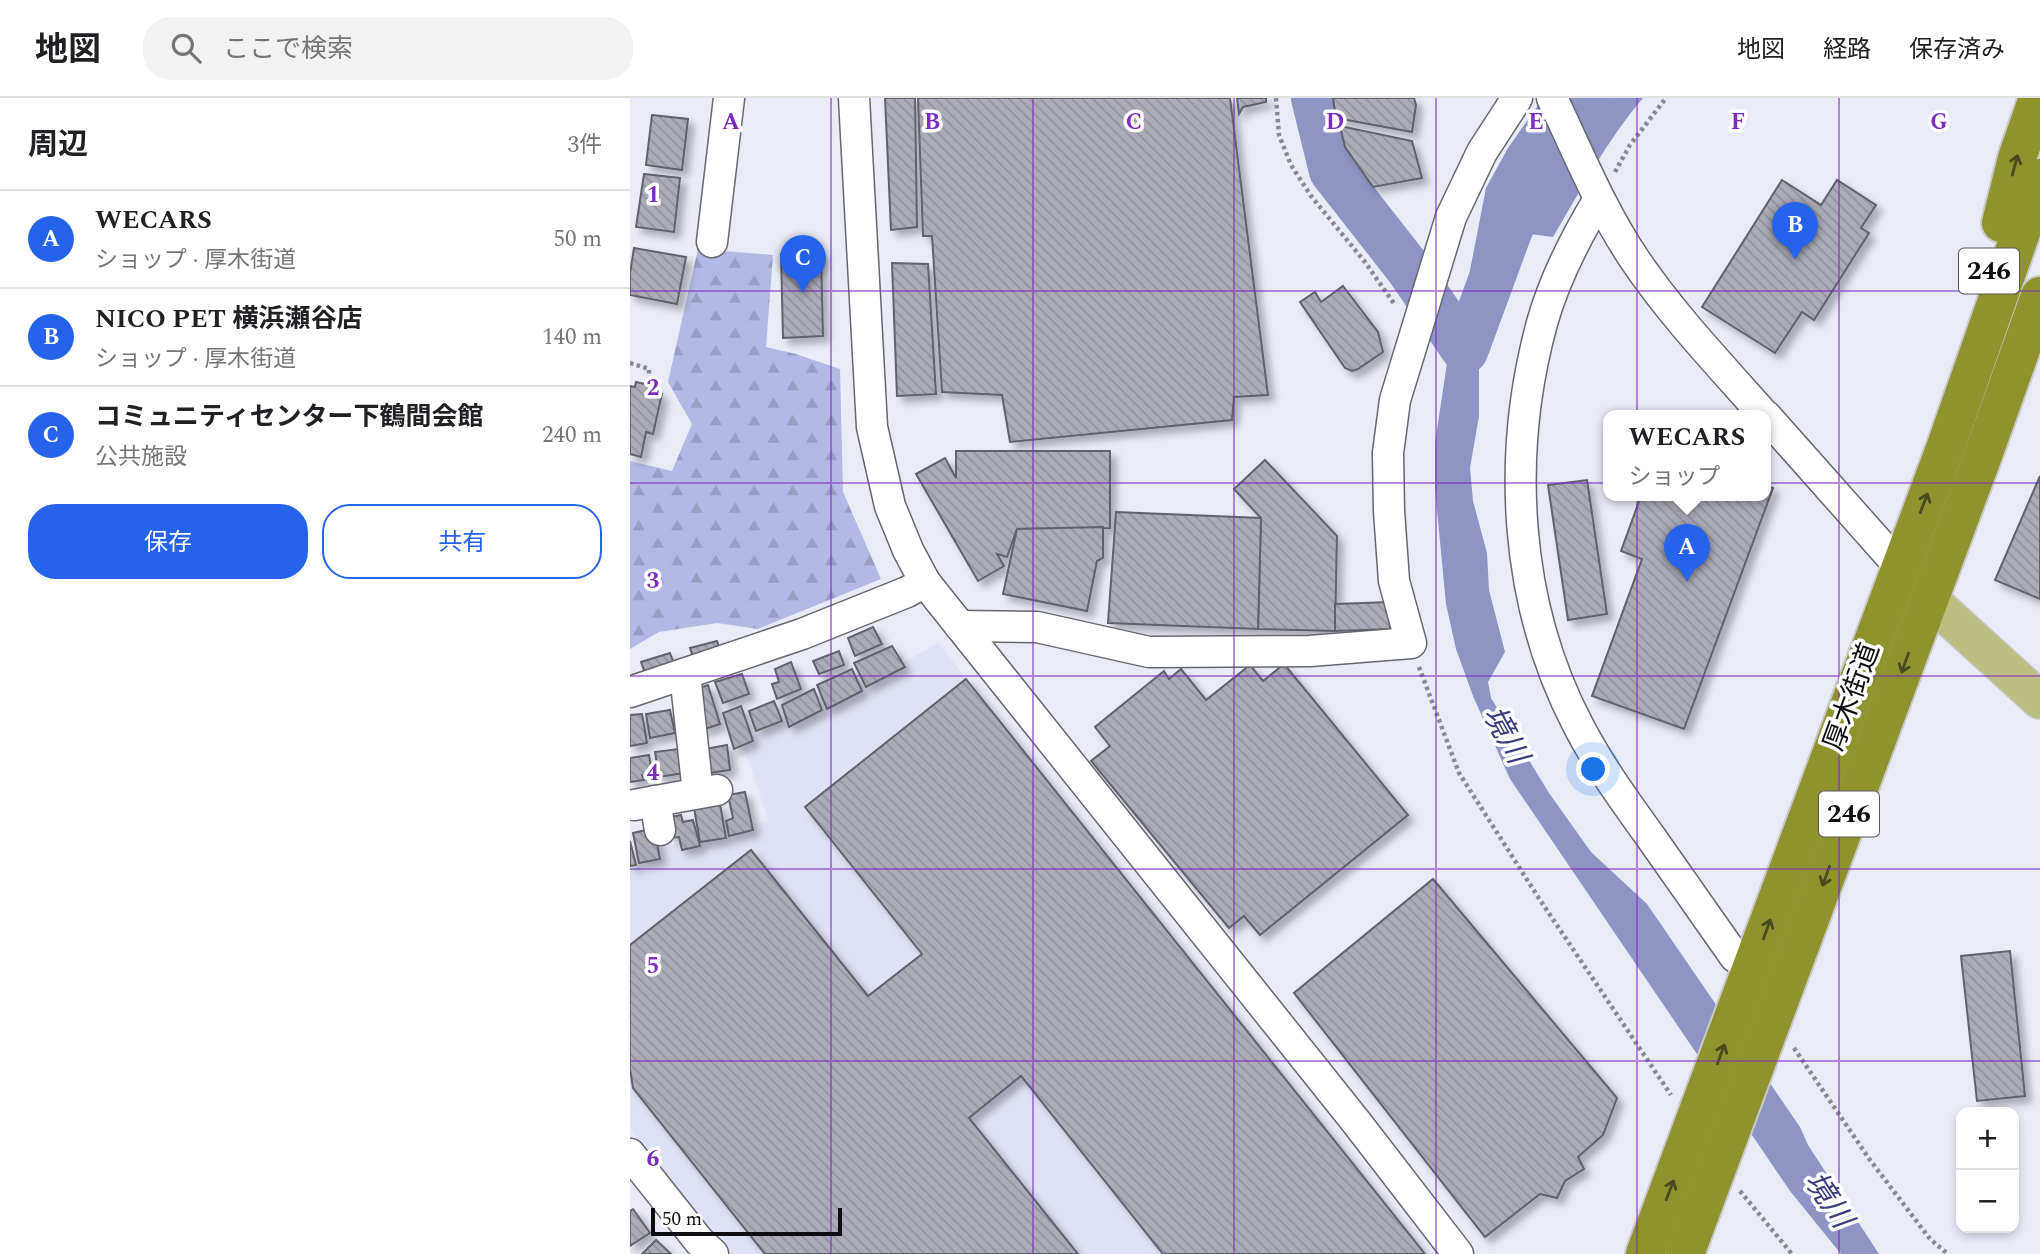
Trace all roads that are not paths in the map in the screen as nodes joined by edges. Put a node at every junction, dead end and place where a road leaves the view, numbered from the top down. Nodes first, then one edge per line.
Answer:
1 (729, 98) edge
2 (854, 98) edge
3 (1517, 98) edge
4 (1552, 98) edge
5 (2038, 98) edge
6 (2039, 181) edge
7 (1597, 194) junction
8 (712, 242) dead end
9 (2040, 296) edge
10 (2040, 334) edge
11 (1760, 410) edge
12 (1771, 423) edge
13 (1946, 446) junction
14 (1982, 458) junction
15 (1900, 567) junction
16 (925, 582) junction
17 (1929, 599) junction
18 (960, 626) junction
19 (685, 674) junction
20 (630, 692) edge
21 (2040, 700) edge
22 (650, 812) dead end
23 (1739, 975) junction
24 (630, 1154) edge
25 (713, 1254) edge
26 (1458, 1254) edge
27 (1646, 1254) edge
28 (1685, 1254) edge

1 - 8 street
2 - 16 street
3 - 18 street
4 - 7 street
13 -> 5 highway, 246
6 - 13 highway, 厚木街道 / 246
7 - 11 street
7 - 23 street
9 - 14 highway, 厚木街道 / 246
10 - 14 highway, 246
12 - 15 street
15 -> 13 highway, 厚木街道 / 246
14 - 17 highway, 厚木街道 / 246
15 - 17 main road
23 -> 15 highway, 厚木街道 / 246
16 - 18 street
16 - 19 street
17 - 21 main road
17 -> 28 highway, 厚木街道 / 246
18 - 26 street
19 - 20 street
19 - 22 street
27 -> 23 highway, 厚木街道 / 246
24 - 25 street

